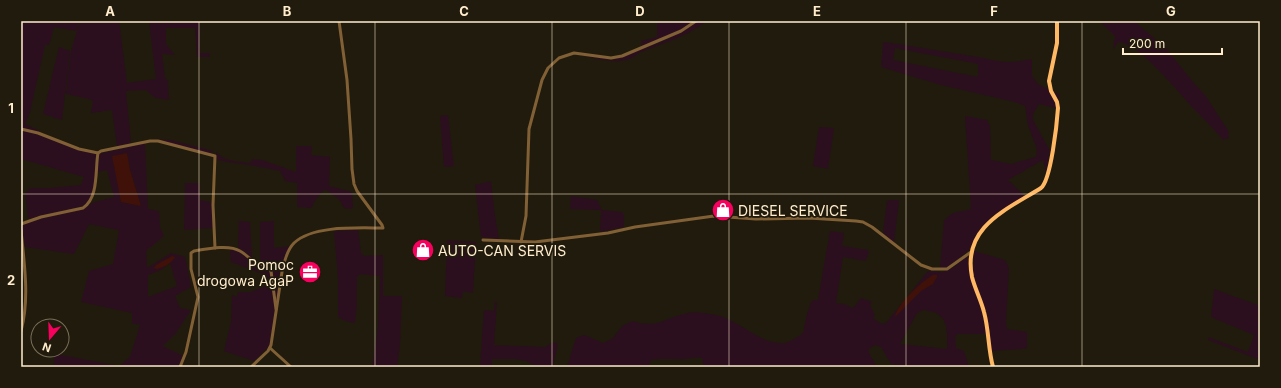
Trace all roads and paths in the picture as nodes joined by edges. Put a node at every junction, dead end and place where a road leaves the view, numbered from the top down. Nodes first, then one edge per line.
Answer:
1 (339, 21) edge
2 (696, 21) edge
3 (1057, 21) edge
4 (21, 129) edge
5 (98, 153) junction
6 (21, 224) edge
7 (21, 230) edge
8 (483, 240) dead end
9 (521, 242) junction
10 (215, 248) junction
11 (971, 252) junction
12 (277, 313) junction
13 (21, 331) edge
14 (270, 348) junction
15 (180, 367) edge
16 (251, 367) edge
17 (291, 367) edge
18 (993, 367) edge

1 - 12 street
2 - 9 street
3 - 11 street
4 - 5 street
5 - 6 street
5 - 10 street
7 - 13 street
8 - 9 street
9 - 11 street
10 - 12 street
10 - 15 street
11 - 18 street
12 - 14 street
14 - 16 street
14 - 17 street

